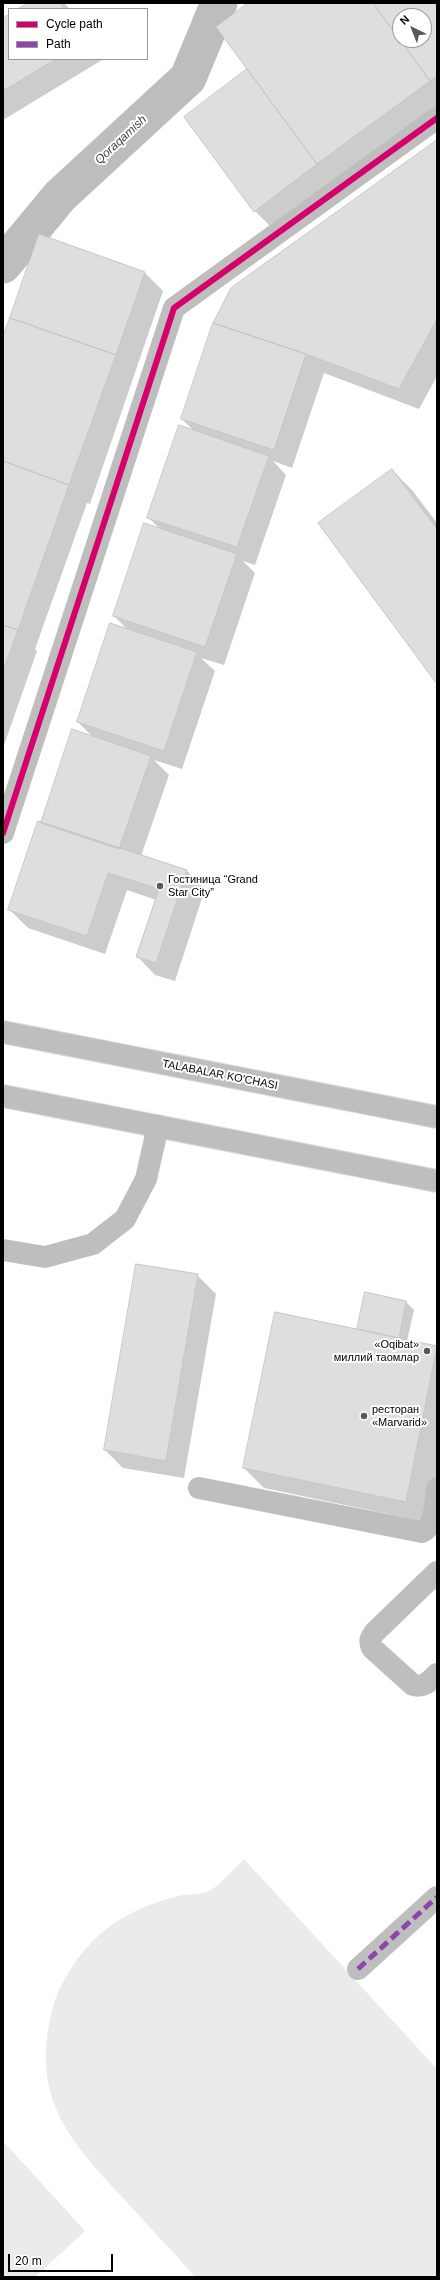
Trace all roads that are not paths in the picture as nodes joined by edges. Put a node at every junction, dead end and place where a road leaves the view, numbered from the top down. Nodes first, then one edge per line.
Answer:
1 (437, 118) edge
2 (3, 833) edge
3 (3, 1032) edge
4 (3, 1096) edge
5 (437, 1117) edge
6 (158, 1126) junction
7 (437, 1181) edge
8 (3, 1250) edge
9 (199, 1488) dead end
10 (437, 1488) edge
11 (437, 1572) edge
12 (437, 1674) edge
13 (437, 1897) edge
14 (358, 1969) dead end

1 - 2 street
3 - 5 street, TALABALAR KO'CHASI
4 - 6 street
6 - 7 street
6 - 8 street
9 - 10 street
11 - 12 street
13 - 14 street

